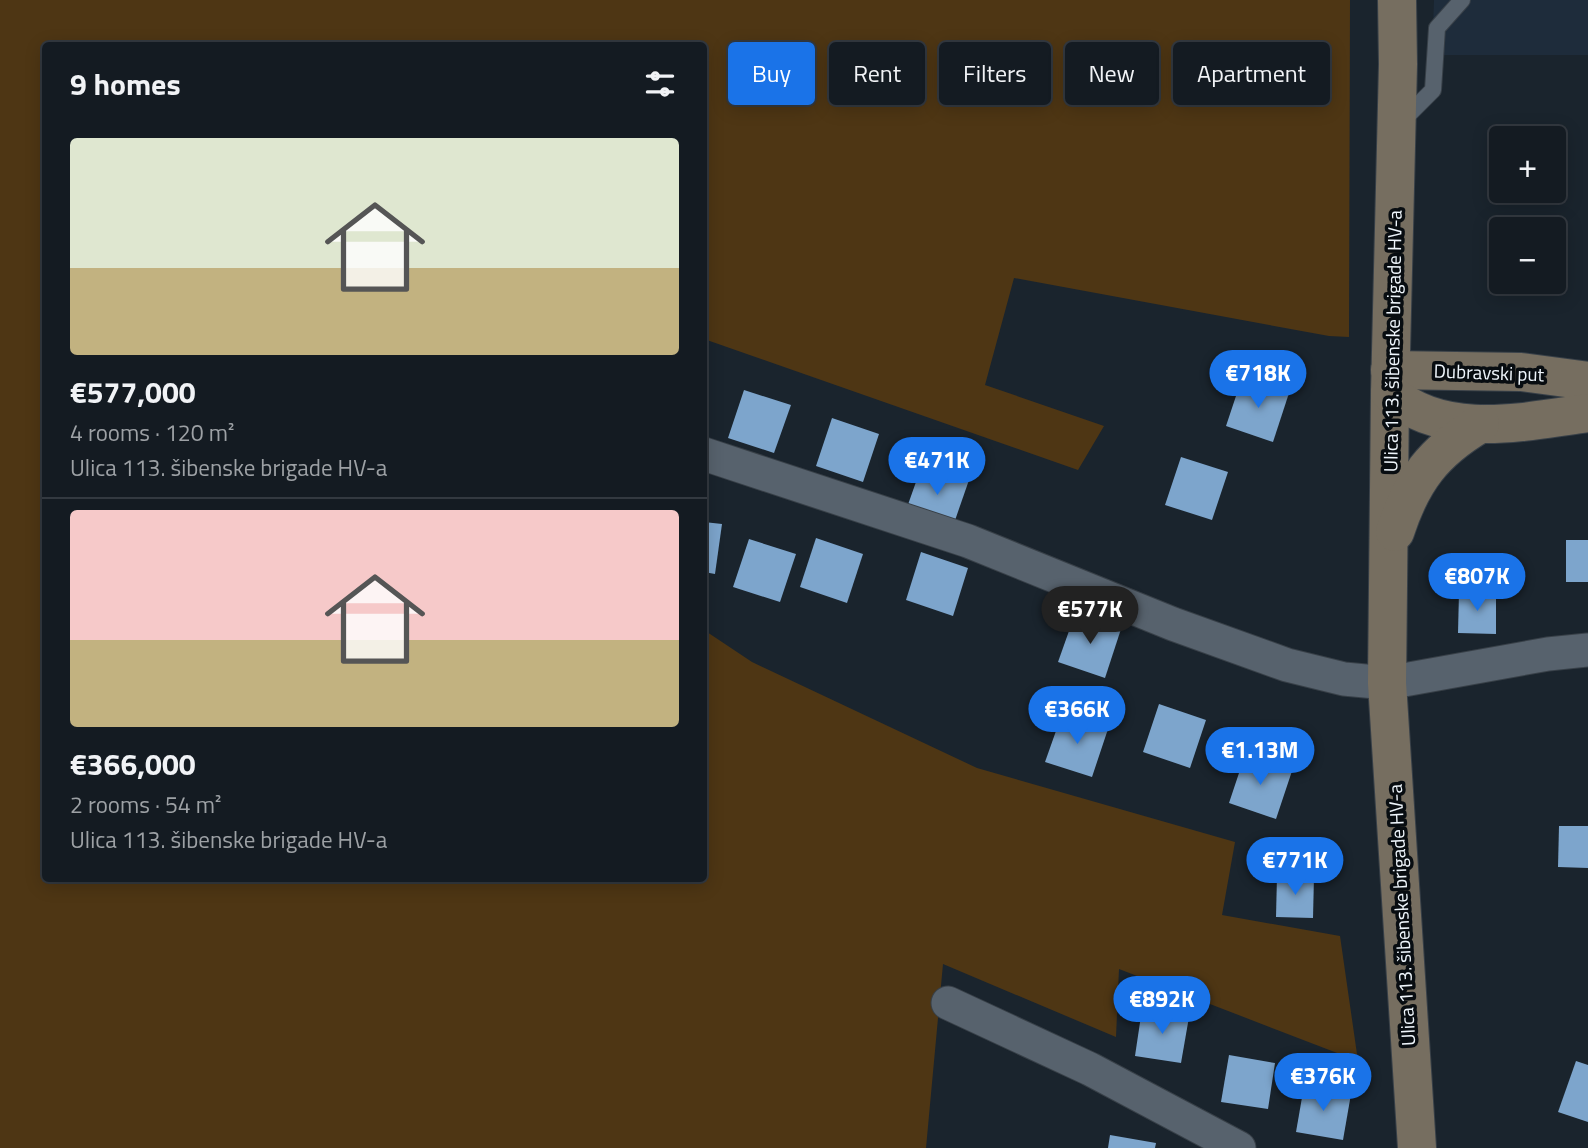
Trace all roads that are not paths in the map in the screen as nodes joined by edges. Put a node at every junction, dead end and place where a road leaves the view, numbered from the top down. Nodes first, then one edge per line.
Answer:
1 (1397, 0) edge
2 (1462, 0) edge
3 (1396, 126) junction
4 (1390, 381) junction
5 (1588, 381) edge
6 (1588, 412) edge
7 (1480, 424) junction
8 (707, 455) edge
9 (1389, 550) junction
10 (1588, 650) edge
11 (1387, 683) junction
12 (948, 1003) dead end
13 (1239, 1148) edge
14 (1417, 1148) edge

1 - 3 main road, Ulica 113. šibenske brigade HV-a
2 - 3 lane
3 - 4 main road, Ulica 113. šibenske brigade HV-a
4 - 5 main road, Dubravski put
4 - 7 main road
4 - 9 main road, Ulica 113. šibenske brigade HV-a
6 - 7 main road
7 - 9 main road
8 - 11 street
9 - 11 main road, Ulica 113. šibenske brigade HV-a
10 - 11 street
11 - 14 main road, Ulica 113. šibenske brigade HV-a
12 - 13 street

